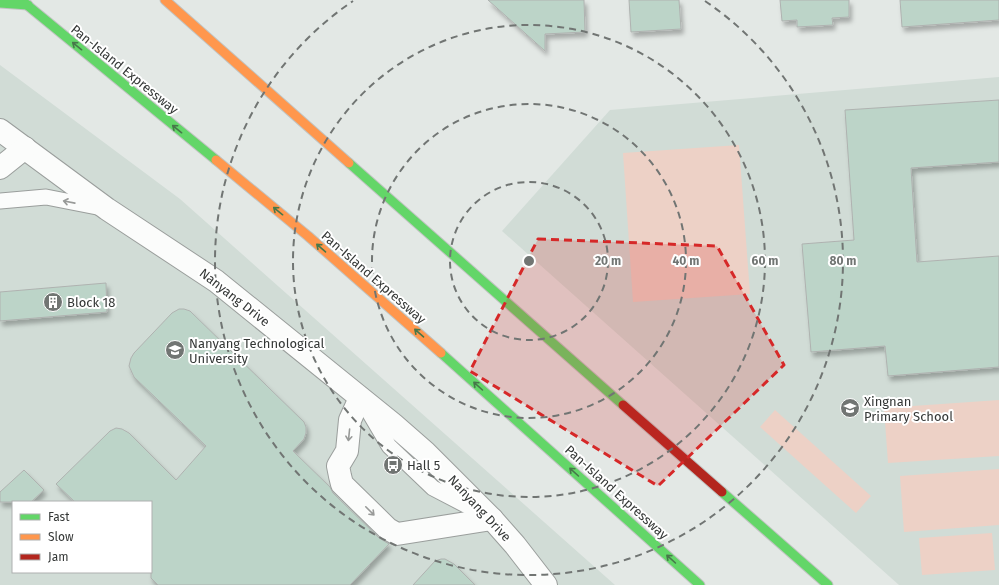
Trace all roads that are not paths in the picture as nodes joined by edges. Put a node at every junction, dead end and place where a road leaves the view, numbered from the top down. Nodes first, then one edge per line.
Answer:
1 (165, 0) edge
2 (0, 3) edge
3 (25, 3) edge
4 (0, 130) edge
5 (25, 148) junction
6 (0, 168) edge
7 (0, 201) edge
8 (107, 209) junction
9 (360, 398) junction
10 (492, 519) junction
11 (546, 585) edge
12 (700, 585) edge
13 (822, 585) edge
14 (828, 585) edge

1 - 13 highway
1 - 14 highway
2 - 3 highway
12 -> 3 highway, Pan-Island Expressway
4 - 5 street, Nanyang Drive
5 - 6 street
5 - 8 street, Nanyang Drive
8 -> 7 lane
8 - 9 street, Nanyang Drive
9 - 10 street, Nanyang Drive
9 -> 10 street
10 - 11 street, Nanyang Drive

